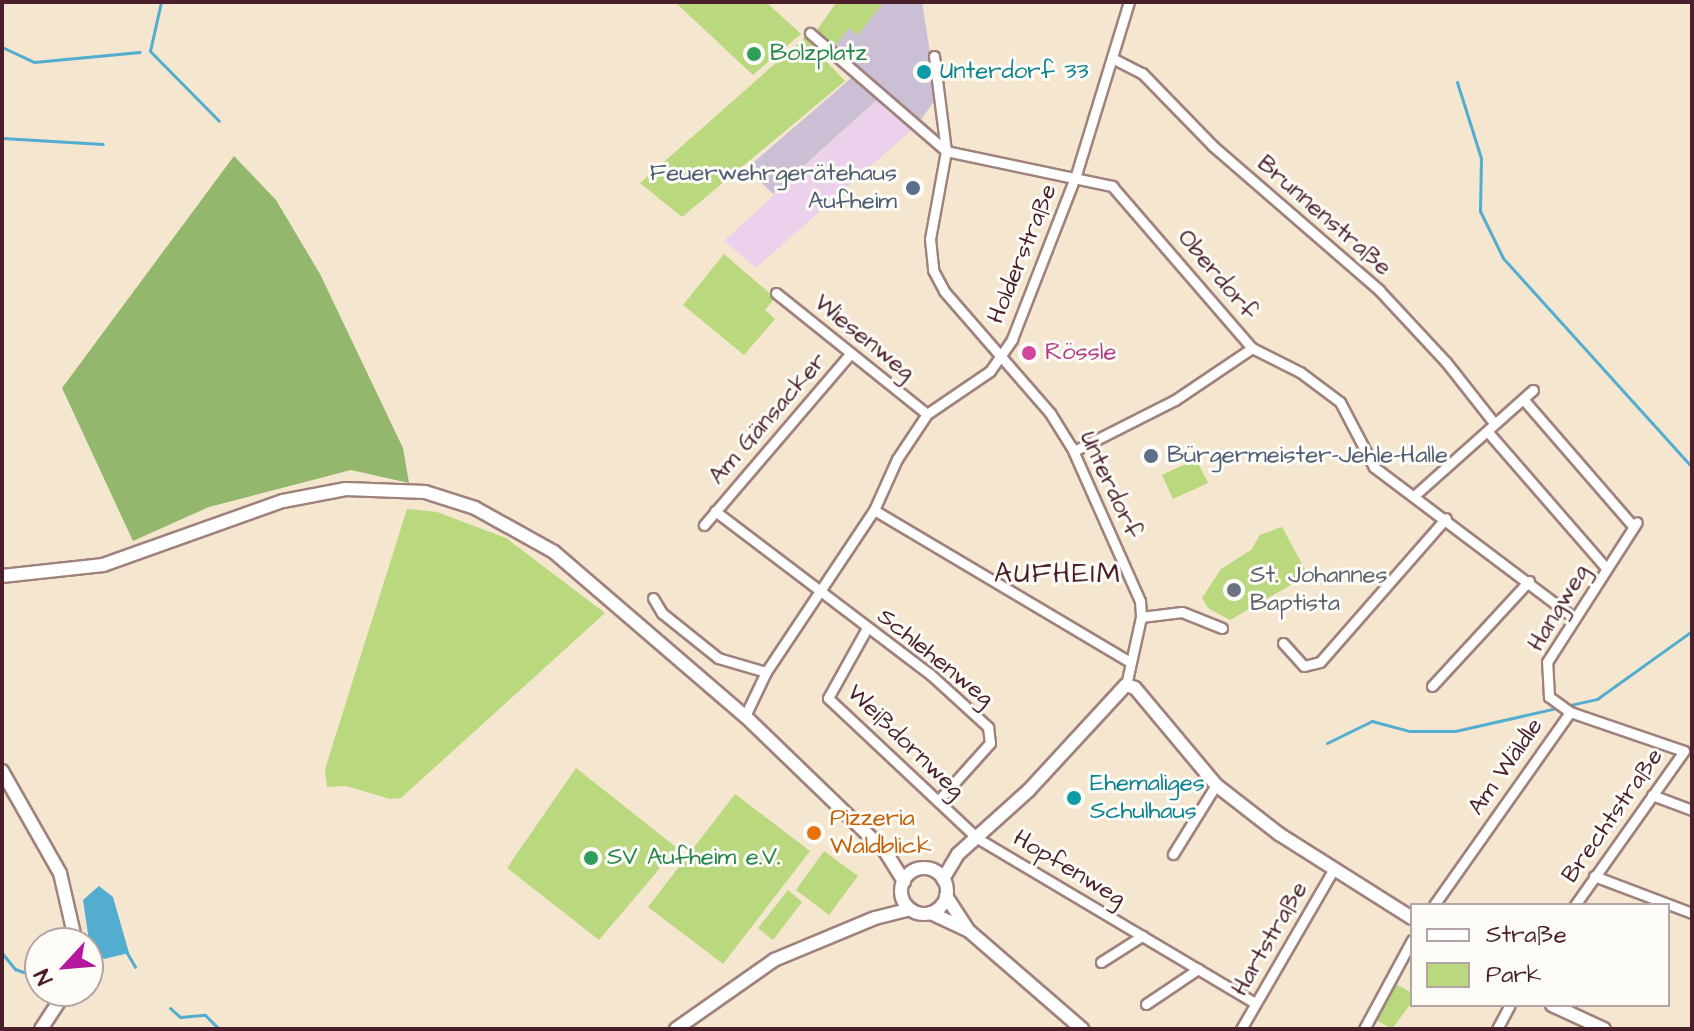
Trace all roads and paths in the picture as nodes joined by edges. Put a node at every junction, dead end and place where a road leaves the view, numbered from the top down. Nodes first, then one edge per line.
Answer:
1 (1127, 7) edge
2 (810, 33) dead end
3 (934, 56) dead end
4 (1112, 58) junction
5 (946, 151) junction
6 (1076, 175) junction
7 (776, 293) dead end
8 (1252, 348) junction
9 (851, 353) junction
10 (1001, 357) junction
11 (1533, 390) dead end
12 (1523, 399) junction
13 (927, 414) junction
14 (1490, 427) junction
15 (1074, 451) junction
16 (1415, 495) junction
17 (874, 510) junction
18 (715, 511) junction
19 (1446, 518) junction
20 (704, 525) dead end
21 (1606, 568) junction
22 (2, 576) edge
23 (1529, 581) junction
24 (819, 594) junction
25 (653, 598) dead end
26 (1141, 617) junction
27 (1573, 617) junction
28 (867, 628) junction
29 (1222, 628) dead end
30 (1283, 643) dead end
31 (1127, 660) junction
32 (766, 672) junction
33 (1126, 685) junction
34 (1432, 686) dead end
35 (1570, 712) junction
36 (745, 716) junction
37 (1684, 751) joint
38 (2, 771) edge
39 (1216, 785) junction
40 (1652, 795) junction
41 (938, 801) junction
42 (1692, 810) edge
43 (977, 838) junction
44 (885, 851) junction
45 (958, 854) junction
46 (1173, 854) dead end
47 (916, 870) junction
48 (931, 870) junction
49 (1333, 870) junction
50 (1594, 876) junction
51 (943, 879) junction
52 (904, 881) junction
53 (902, 896) junction
54 (946, 896) junction
55 (1435, 903) edge
56 (1576, 903) edge
57 (1666, 903) edge
58 (1670, 905) edge
59 (910, 909) junction
60 (931, 913) junction
61 (1692, 913) edge
62 (1410, 917) edge
63 (875, 918) junction
64 (72, 927) edge
65 (969, 931) junction
66 (1142, 936) junction
67 (1410, 944) edge
68 (1101, 962) dead end
69 (1198, 969) junction
70 (1255, 1003) junction
71 (1146, 1004) dead end
72 (55, 1007) edge
73 (1509, 1007) edge
74 (1556, 1007) edge
75 (41, 1029) edge
76 (676, 1029) edge
77 (1082, 1029) edge
78 (1241, 1029) edge
79 (1364, 1029) edge
80 (1497, 1029) edge
81 (1603, 1029) edge

1 - 4 street, Holderstraße
2 - 5 street
3 - 5 street, Unterdorf
4 - 6 street, Holderstraße
4 - 14 street, Brunnenstraße
5 - 6 street, Oberdorf
5 - 10 street, Unterdorf
6 - 8 street, Oberdorf
6 - 10 street, Holderstraße
7 - 9 street, Wiesenweg
8 - 15 street
8 - 16 street, Oberdorf
9 - 13 street, Wiesenweg
9 - 18 street, Am Gänsacker
10 - 13 street, Holderstraße
10 - 15 street, Unterdorf
11 - 12 street
12 - 14 street
12 - 21 street, Hangweg
13 - 17 street, Holderstraße
14 - 16 street
14 - 21 street, Brunnenstraße
15 - 26 street, Unterdorf
16 - 19 street, Oberdorf
17 - 24 street, Holderstraße
17 - 31 street
18 - 20 street, Am Gänsacker
18 - 24 street, Am Gänsacker
19 - 23 street, Oberdorf
19 - 30 street
21 - 27 street, Hangweg
22 - 36 main road
23 - 27 street, Oberdorf
23 - 34 street
24 - 28 street, Schlehenweg
24 - 32 street, Holderstraße
25 - 32 street
26 - 29 street
26 - 31 street
27 - 35 street, Hangweg
28 - 41 street, Weißdornweg
28 - 41 street, Schlehenweg
31 - 33 street
32 - 36 street, Holderstraße
33 - 39 main road
33 - 43 main road
35 - 37 street, Am Wäldle
35 - 55 street, Am Wäldle
36 - 44 main road
37 - 40 street, Brechtstraße
38 - 64 main road
39 - 46 street
39 - 49 main road
40 - 42 street
40 - 50 street, Brechtstraße
41 - 43 street, Weißdornweg
43 - 45 main road
43 - 66 street, Hopfenweg
44 - 47 main road
44 - 52 main road
45 - 48 main road
45 - 51 main road
47 - 48 main road
47 - 52 main road
48 - 51 main road
49 - 62 main road
49 - 70 street, Hartstraße
50 - 56 street, Brechtstraße
50 - 57 street
51 - 54 main road
52 - 53 main road
53 - 59 main road
53 - 63 main road
54 - 60 main road
54 - 65 main road
58 - 61 street
59 - 60 main road
59 - 63 main road
60 - 65 main road
63 - 76 main road
65 - 77 main road
66 - 68 street, Hopfenweg
66 - 69 street, Hopfenweg
67 - 79 street
69 - 70 street, Hopfenweg
69 - 71 street
70 - 78 street, Hartstraße
72 - 75 main road
73 - 80 street
74 - 81 main road

